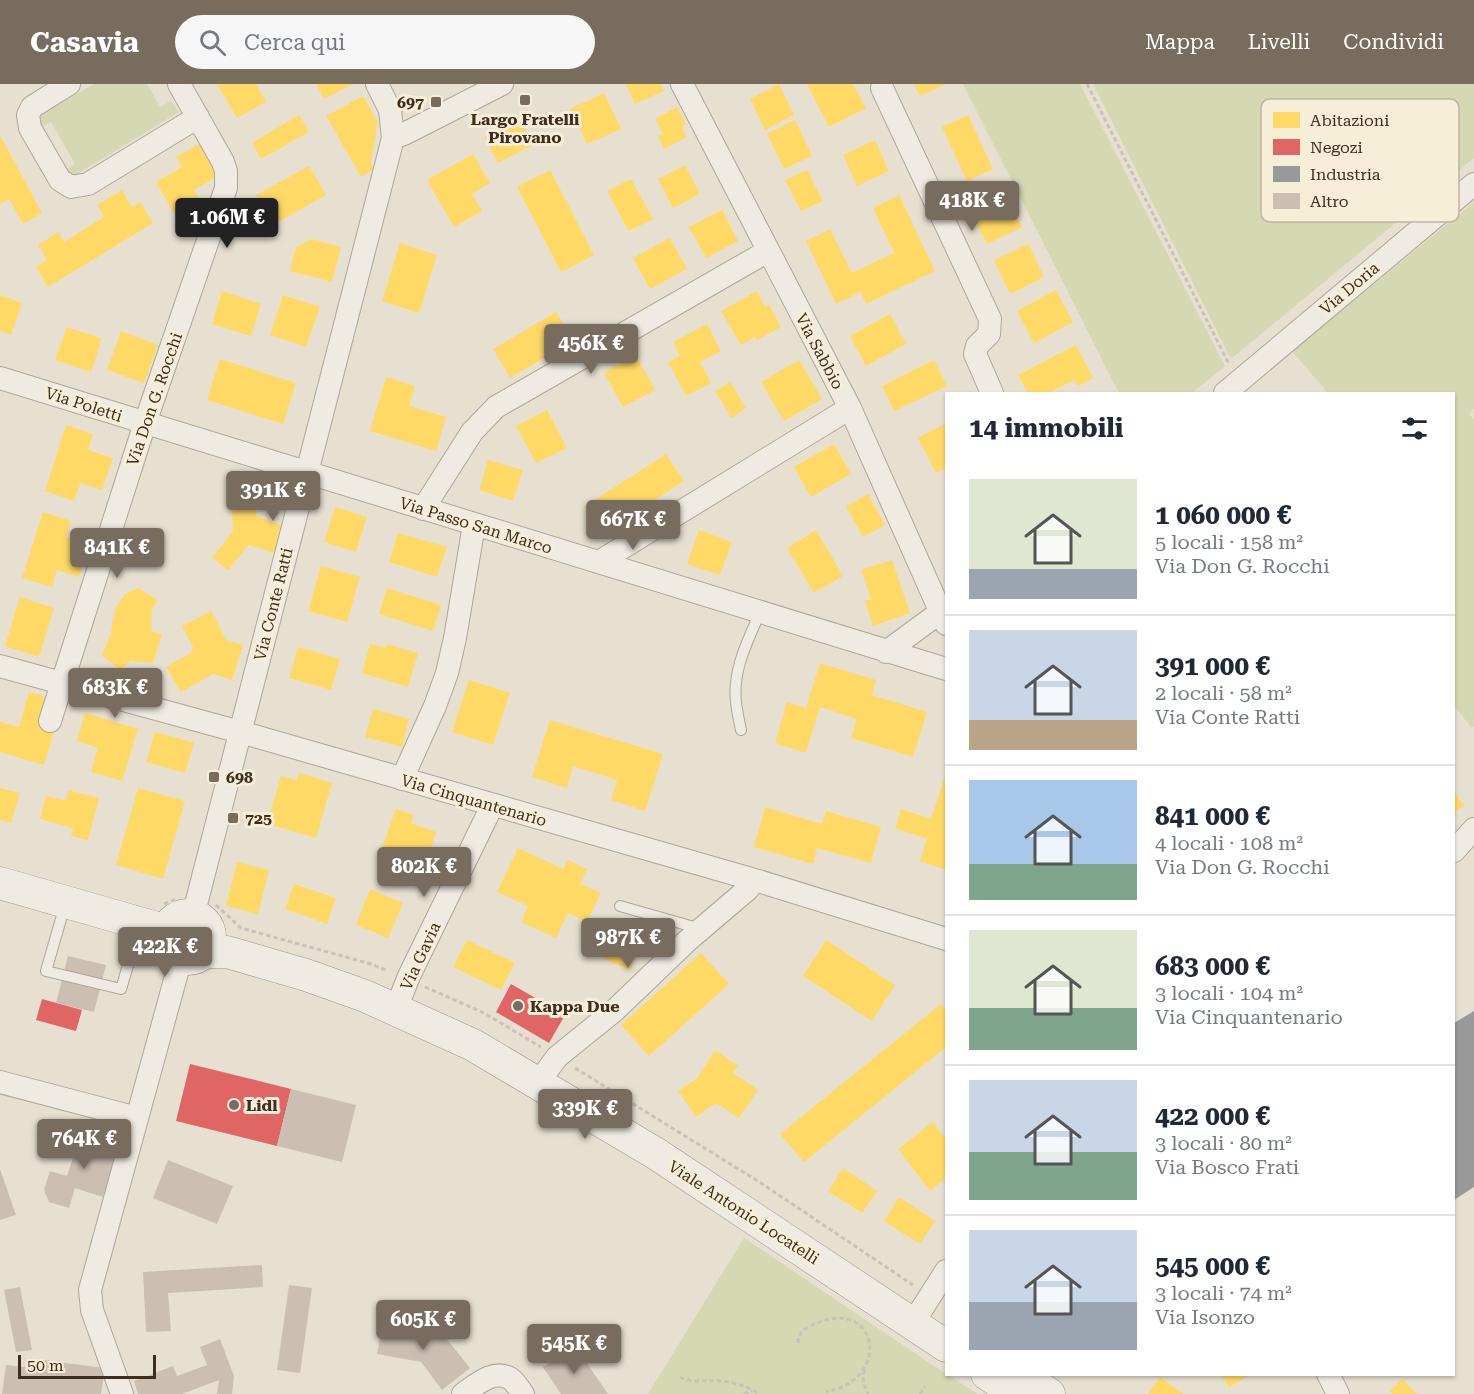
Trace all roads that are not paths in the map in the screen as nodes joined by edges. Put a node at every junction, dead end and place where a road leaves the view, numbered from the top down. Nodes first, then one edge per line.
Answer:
1 (69, 84) edge
2 (179, 84) edge
3 (377, 84) edge
4 (502, 84) edge
5 (682, 84) edge
6 (882, 88) dead end
7 (198, 117) junction
8 (393, 138) junction
9 (1474, 184) edge
10 (1459, 197) edge
11 (1429, 222) edge
12 (768, 251) junction
13 (0, 378) edge
14 (1231, 387) edge
15 (992, 392) edge
16 (850, 408) junction
17 (145, 423) junction
18 (307, 471) junction
19 (423, 509) junction
20 (474, 525) junction
21 (599, 562) junction
22 (760, 612) junction
23 (945, 614) edge
24 (886, 652) junction
25 (0, 666) edge
26 (945, 669) edge
27 (62, 683) junction
28 (50, 722) dead end
29 (741, 730) dead end
30 (240, 733) junction
31 (402, 779) junction
32 (492, 806) junction
33 (1474, 829) edge
34 (1455, 850) edge
35 (755, 880) junction
36 (0, 883) edge
37 (66, 902) junction
38 (620, 906) dead end
39 (182, 927) junction
40 (702, 929) junction
41 (945, 939) edge
42 (399, 1001) junction
43 (543, 1075) junction
44 (0, 1082) edge
45 (137, 1118) junction
46 (945, 1274) edge
47 (927, 1320) edge
48 (945, 1345) edge
49 (990, 1376) edge
50 (1022, 1376) edge
51 (1329, 1376) edge
52 (122, 1394) edge
53 (463, 1394) edge
54 (523, 1394) edge
55 (1017, 1394) edge
56 (1049, 1394) edge
57 (1338, 1394) edge

1 - 7 street
2 - 7 street, Via Don G. Rocchi
3 - 8 street, Via Conte Ratti
4 - 8 street
5 - 12 street, Via Sabbio
6 - 15 street
7 - 17 street, Via Don G. Rocchi
8 - 18 street, Via Conte Ratti
9 - 10 street, Via Doria
11 - 14 street, Via Doria
12 - 16 street, Via Sabbio
12 - 19 street
13 - 17 street, Via Poletti
16 - 21 street
16 - 23 street, Via Sabbio
17 - 18 street, Via Poletti
17 - 27 street, Via Don G. Rocchi
18 - 19 street, Via Passo San Marco
18 - 30 street, Via Conte Ratti
19 - 20 street, Via Passo San Marco
20 - 21 street, Via Passo San Marco
20 - 31 street
21 - 22 street, Via Passo San Marco
22 - 24 street, Via Passo San Marco
22 - 29 lane
23 - 24 street
24 - 26 street, Via Passo San Marco
25 - 27 street, Via Cinquantenario
27 - 28 street, Via Don G. Rocchi
27 - 30 street, Via Cinquantenario
30 - 31 street, Via Cinquantenario
30 - 39 street, Via Conte Ratti
31 - 32 street, Via Cinquantenario
32 - 35 street, Via Cinquantenario
32 - 42 street, Via Gavia
33 - 34 street
35 - 40 street
35 - 41 street, Via Cinquantenario
36 - 37 street, Viale Antonio Locatelli
37 - 39 street, Viale Antonio Locatelli
37 - 39 lane
38 - 40 lane
39 - 42 street, Viale Antonio Locatelli
39 - 45 street, Via Conte Ratti
40 - 43 street
42 - 43 street, Viale Antonio Locatelli
43 - 47 street, Viale Antonio Locatelli
44 - 45 street
45 - 52 street, Via Conte Ratti
46 - 47 street
47 - 48 street, Viale Antonio Locatelli
49 - 55 street
50 - 56 street
51 - 57 street
53 - 54 street

